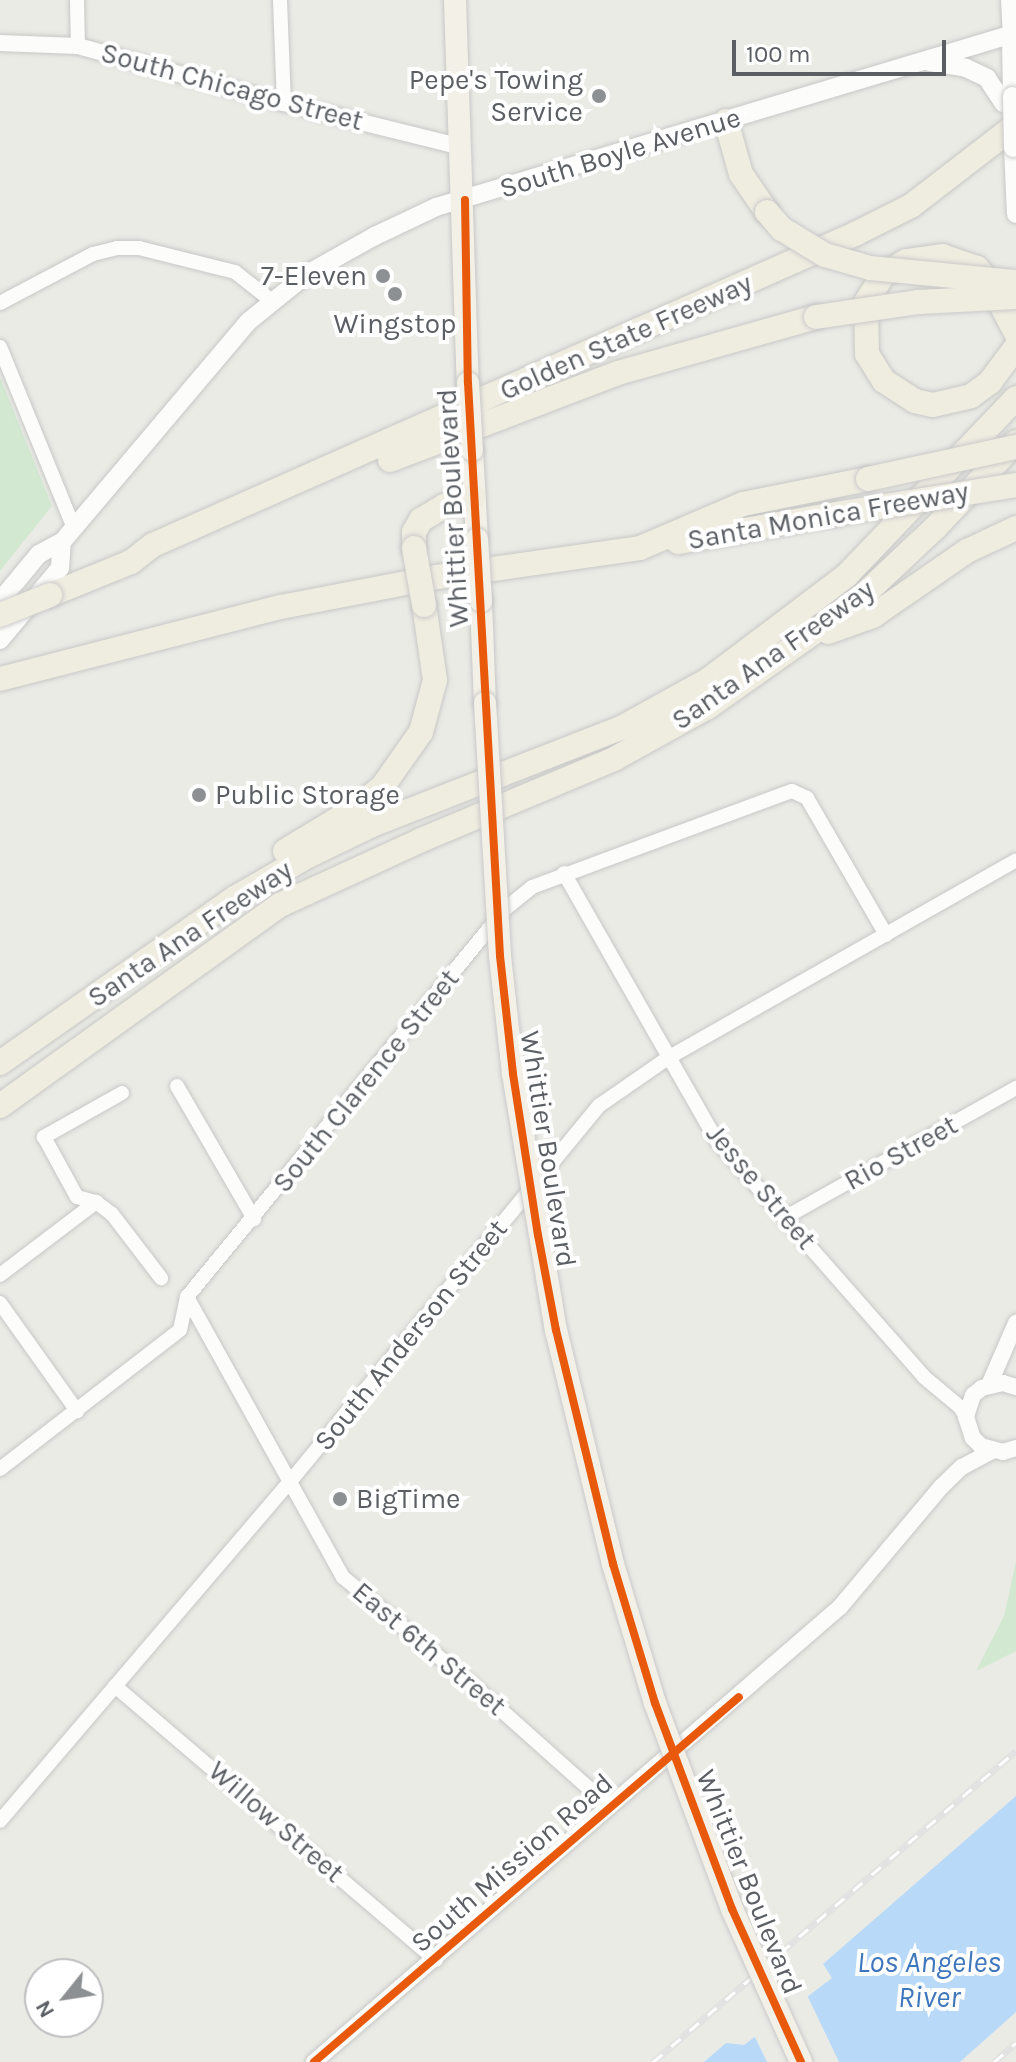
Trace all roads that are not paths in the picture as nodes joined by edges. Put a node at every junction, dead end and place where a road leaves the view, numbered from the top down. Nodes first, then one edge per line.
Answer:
1 (77, 0) edge
2 (280, 0) edge
3 (455, 0) edge
4 (1009, 0) edge
5 (1013, 34) edge
6 (0, 43) edge
7 (78, 46) junction
8 (923, 61) junction
9 (284, 103) junction
10 (726, 121) junction
11 (1012, 121) edge
12 (462, 147) junction
13 (465, 200) junction
14 (1016, 214) edge
15 (1016, 282) edge
16 (1016, 297) edge
17 (272, 301) junction
18 (0, 303) edge
19 (1016, 333) edge
20 (0, 347) edge
21 (1016, 347) edge
22 (1016, 398) edge
23 (1016, 445) edge
24 (1016, 485) edge
25 (474, 497) junction
26 (1016, 528) edge
27 (68, 534) junction
28 (640, 548) junction
29 (131, 562) junction
30 (0, 601) edge
31 (0, 615) edge
32 (0, 640) edge
33 (799, 643) junction
34 (0, 679) edge
35 (1016, 860) edge
36 (564, 873) junction
37 (235, 898) junction
38 (886, 935) junction
39 (668, 1058) junction
40 (0, 1063) edge
41 (177, 1086) dead end
42 (1016, 1088) edge
43 (122, 1093) dead end
44 (0, 1106) edge
45 (96, 1202) junction
46 (786, 1217) junction
47 (254, 1219) junction
48 (0, 1275) edge
49 (161, 1278) dead end
50 (187, 1297) junction
51 (0, 1303) edge
52 (1016, 1323) edge
53 (1005, 1350) junction
54 (1016, 1385) edge
55 (982, 1389) junction
56 (943, 1393) junction
57 (77, 1411) junction
58 (967, 1424) junction
59 (1016, 1448) edge
60 (992, 1451) junction
61 (962, 1467) junction
62 (0, 1469) edge
63 (289, 1483) junction
64 (115, 1686) junction
65 (610, 1807) junction
66 (0, 1821) edge
67 (436, 1960) junction
68 (314, 2062) edge
69 (801, 2062) edge

1 - 7 street
2 - 9 street
3 - 12 main road, Whittier Boulevard
4 - 5 street
5 - 8 main road, South Boyle Avenue
5 - 11 main road
6 - 7 street, South Chicago Street
7 - 9 street, South Chicago Street
8 - 10 main road, South Boyle Avenue
8 - 11 main road
9 - 12 street, South Chicago Street
10 - 13 main road, South Boyle Avenue
10 - 15 highway, bridge
11 - 14 main road
11 - 29 highway, Golden State Freeway
12 - 13 main road, Whittier Boulevard
13 - 17 main road, South Boyle Avenue
13 - 25 main road, Whittier Boulevard, bridge
16 - 29 highway, bridge
17 - 18 street
17 - 27 main road, South Boyle Avenue
19 - 21 highway
20 - 27 street
22 - 37 highway, Santa Ana Freeway
23 - 28 highway, bridge
23 - 33 highway, Santa Ana Freeway
24 - 28 highway, Santa Monica Freeway, bridge
25 - 37 highway, bridge
25 - 69 main road, Whittier Boulevard, bridge
26 - 33 highway
27 - 30 main road, South Boyle Avenue
27 - 32 main road, South Boyle Avenue
28 - 34 highway
29 - 31 highway, Golden State Freeway, bridge
33 - 44 highway, Santa Ana Freeway
35 - 38 street, South Anderson Street
36 - 38 street, South Clarence Street
36 - 39 street, Jesse Street
36 - 47 street, South Clarence Street
37 - 40 highway, Santa Ana Freeway
38 - 39 street, South Anderson Street
39 - 46 street, Jesse Street
39 - 63 street, South Anderson Street
41 - 47 street
42 - 46 street, Rio Street
43 - 45 street
45 - 48 street
45 - 49 street
46 - 56 street, Jesse Street
47 - 50 street, South Clarence Street
50 - 57 street, South Clarence Street
50 - 63 street, East 6th Street
51 - 57 street
52 - 53 street
53 - 54 street
53 - 55 street
54 - 55 street
55 - 56 street
55 - 58 street
56 - 58 street, Jesse Street
57 - 62 street, South Clarence Street
58 - 60 street
58 - 61 street
59 - 60 street
60 - 61 street, South Mission Road
61 - 65 street, South Mission Road
63 - 64 street, South Anderson Street
63 - 65 street, East 6th Street
64 - 66 street, South Anderson Street
64 - 67 street, Willow Street
65 - 67 street, South Mission Road
67 - 68 street, South Mission Road

